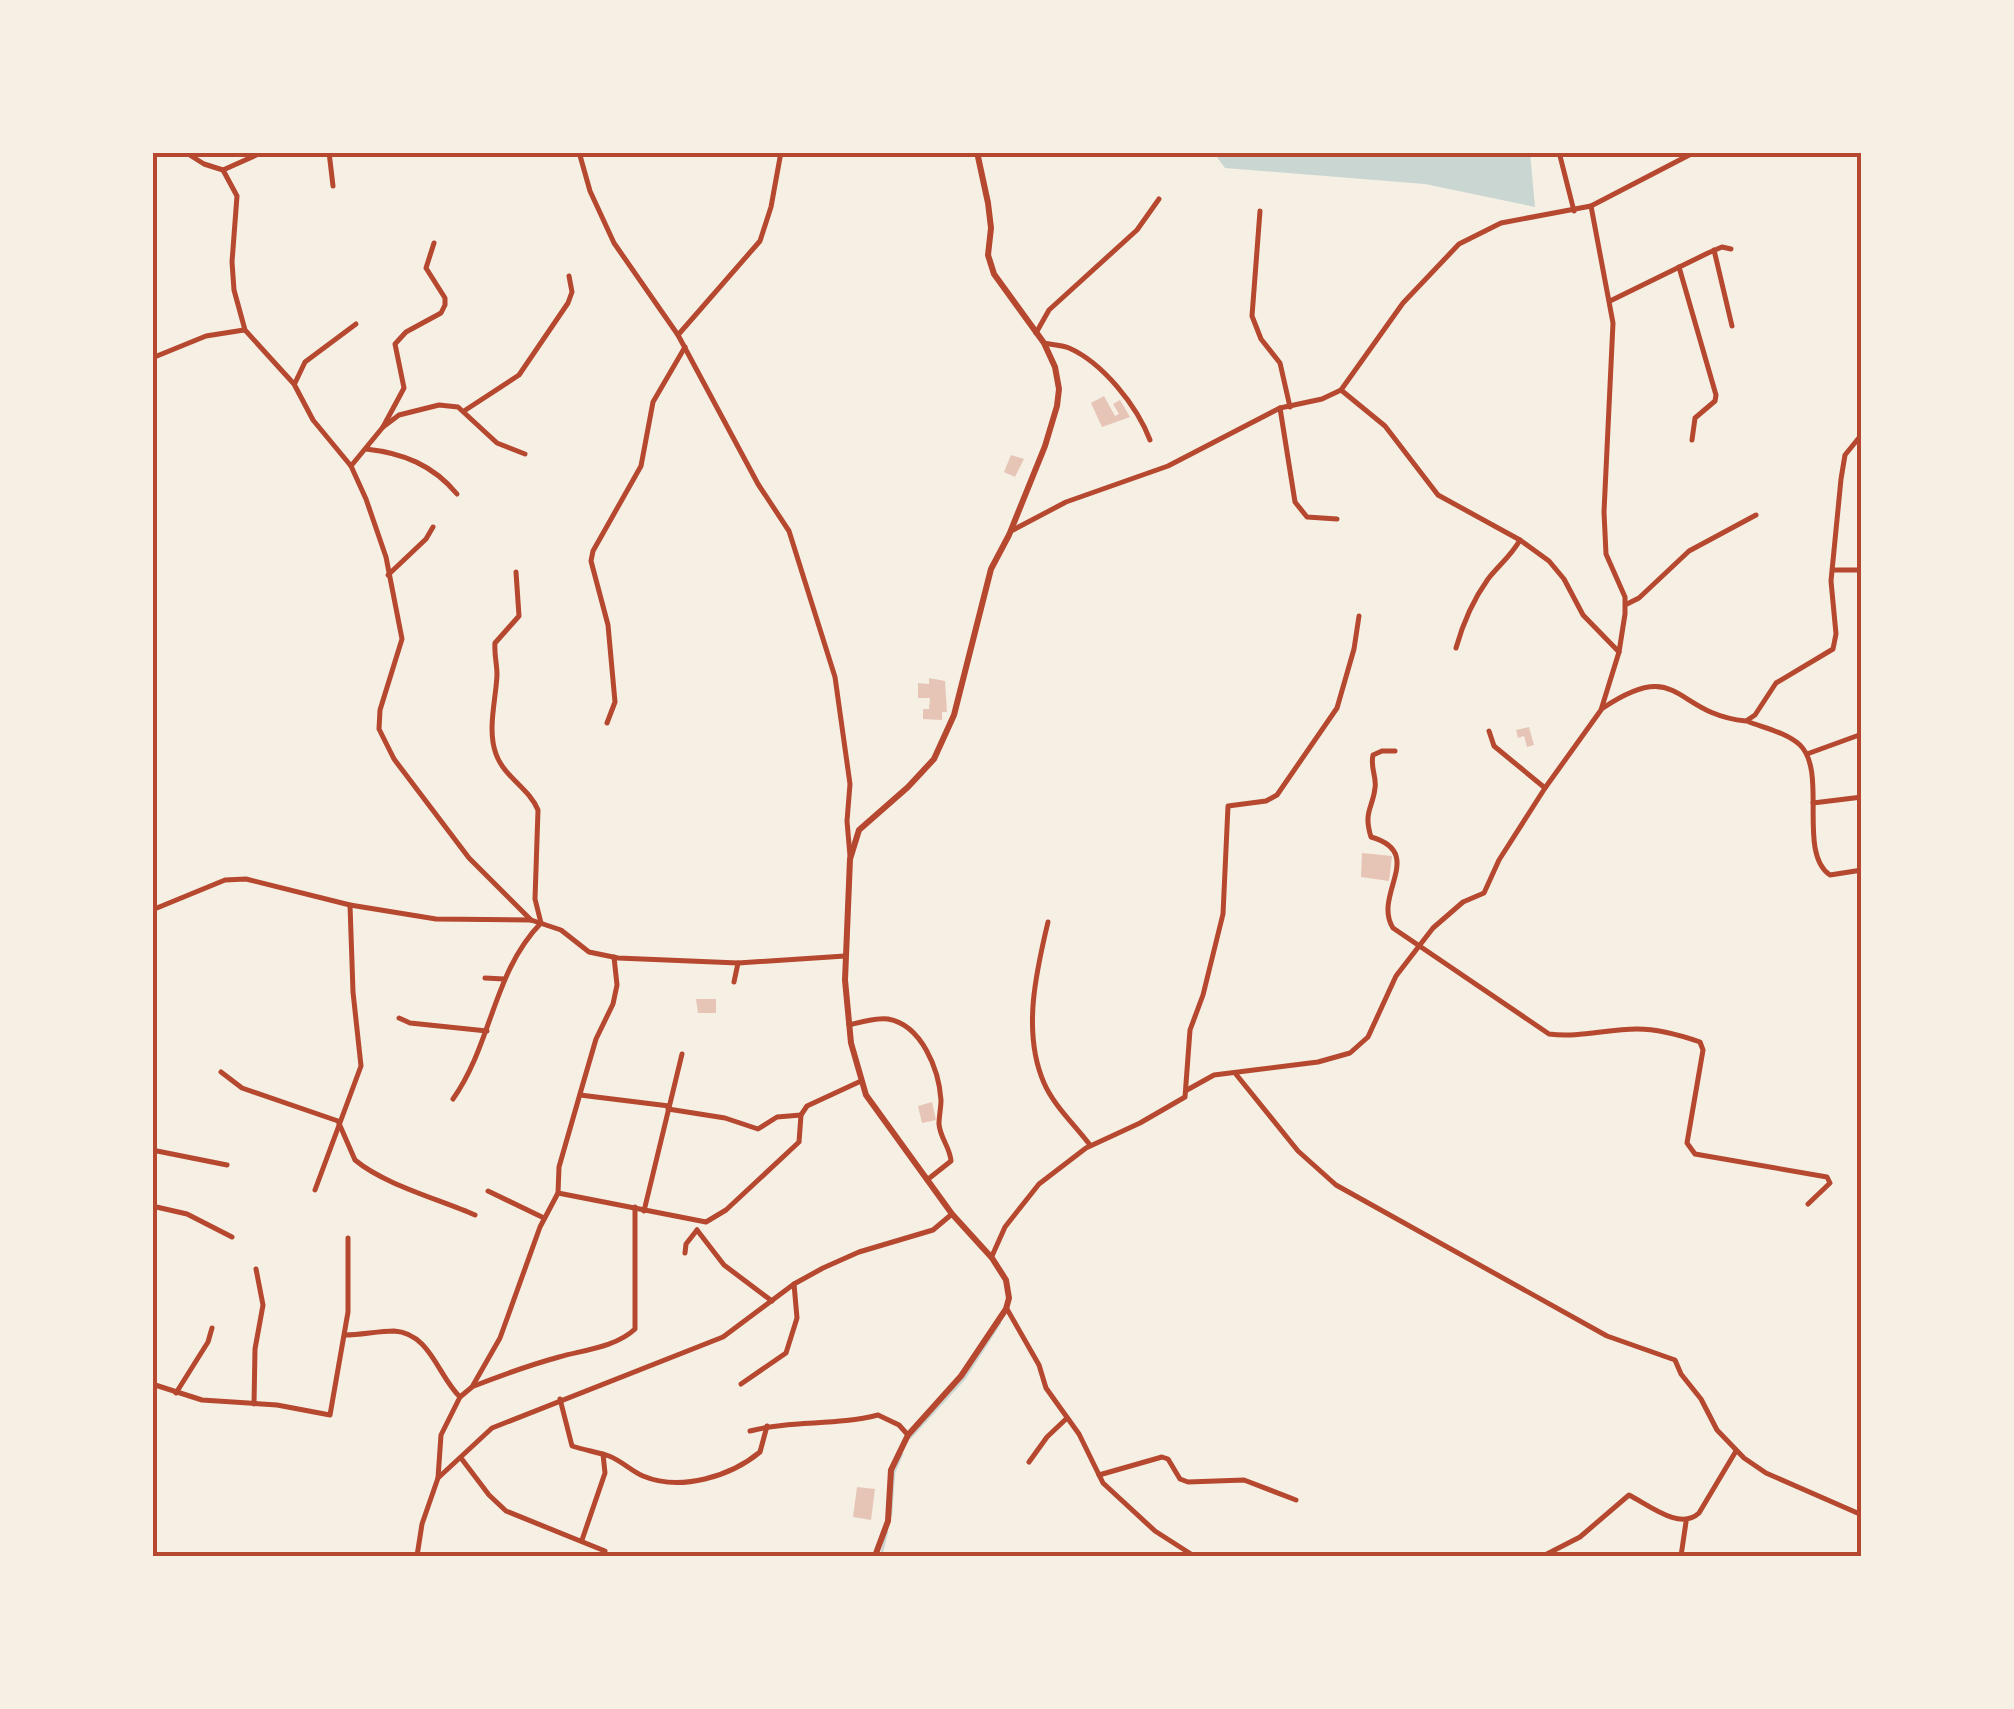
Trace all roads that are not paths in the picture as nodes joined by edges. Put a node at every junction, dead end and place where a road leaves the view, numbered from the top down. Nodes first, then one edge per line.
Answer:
1 (160, 152) edge
2 (185, 152) edge
3 (264, 152) edge
4 (329, 152) edge
5 (579, 152) edge
6 (781, 152) edge
7 (978, 152) edge
8 (1560, 152) edge
9 (1695, 152) edge
10 (152, 156) edge
11 (223, 170) junction
12 (333, 186) dead end
13 (1159, 198) dead end
14 (1591, 206) junction
15 (1260, 211) dead end
16 (1574, 211) junction
17 (434, 243) dead end
18 (1731, 249) dead end
19 (1714, 250) junction
20 (1679, 268) junction
21 (568, 276) dead end
22 (1610, 301) junction
23 (356, 324) dead end
24 (1732, 326) dead end
25 (244, 330) junction
26 (1036, 333) junction
27 (678, 334) junction
28 (1044, 344) junction
29 (685, 347) junction
30 (152, 358) edge
31 (294, 384) junction
32 (1341, 390) junction
33 (1290, 407) junction
34 (1280, 408) junction
35 (464, 411) junction
36 (384, 427) junction
37 (1862, 434) edge
38 (1150, 440) dead end
39 (1692, 440) dead end
40 (366, 449) junction
41 (525, 454) dead end
42 (351, 466) junction
43 (456, 494) dead end
44 (1756, 515) dead end
45 (1337, 520) dead end
46 (432, 527) dead end
47 (1011, 531) junction
48 (1520, 540) junction
49 (1833, 570) junction
50 (1862, 570) edge
51 (516, 572) dead end
52 (388, 576) junction
53 (1627, 604) junction
54 (1359, 616) dead end
55 (1456, 648) dead end
56 (1619, 652) junction
57 (1601, 710) junction
58 (1746, 721) junction
59 (607, 723) dead end
60 (1489, 731) dead end
61 (1862, 734) edge
62 (1396, 750) dead end
63 (1807, 754) junction
64 (1545, 788) junction
65 (1862, 796) edge
66 (1812, 803) junction
67 (850, 860) junction
68 (1862, 870) edge
69 (350, 905) junction
70 (152, 910) edge
71 (531, 920) junction
72 (1048, 922) dead end
73 (541, 923) junction
74 (1418, 948) junction
75 (845, 956) junction
76 (614, 957) junction
77 (738, 963) junction
78 (485, 978) dead end
79 (504, 979) junction
80 (734, 982) dead end
81 (399, 1018) dead end
82 (849, 1025) junction
83 (487, 1031) junction
84 (682, 1054) dead end
85 (220, 1072) dead end
86 (1235, 1073) junction
87 (861, 1080) junction
88 (1187, 1090) junction
89 (580, 1094) junction
90 (453, 1099) dead end
91 (669, 1107) junction
92 (801, 1115) junction
93 (338, 1121) junction
94 (1091, 1146) junction
95 (152, 1150) edge
96 (227, 1166) dead end
97 (927, 1180) junction
98 (315, 1190) dead end
99 (488, 1191) dead end
100 (558, 1193) junction
101 (1808, 1204) dead end
102 (152, 1206) edge
103 (635, 1208) junction
104 (644, 1211) junction
105 (475, 1214) dead end
106 (952, 1214) junction
107 (544, 1218) junction
108 (698, 1226) junction
109 (232, 1237) dead end
110 (348, 1238) dead end
111 (686, 1252) dead end
112 (992, 1258) junction
113 (256, 1270) dead end
114 (794, 1284) junction
115 (772, 1301) junction
116 (1006, 1309) junction
117 (212, 1328) dead end
118 (345, 1335) junction
119 (152, 1384) edge
120 (741, 1384) dead end
121 (472, 1388) junction
122 (176, 1392) junction
123 (460, 1397) junction
124 (560, 1400) junction
125 (254, 1404) junction
126 (1066, 1419) junction
127 (767, 1426) junction
128 (750, 1431) dead end
129 (908, 1435) junction
130 (1736, 1451) junction
131 (603, 1454) junction
132 (461, 1458) junction
133 (1029, 1462) dead end
134 (1099, 1475) junction
135 (438, 1478) junction
136 (1296, 1500) dead end
137 (1862, 1515) edge
138 (1686, 1522) junction
139 (582, 1540) junction
140 (605, 1551) dead end
141 (417, 1556) edge
142 (874, 1556) edge
143 (1194, 1556) edge
144 (1542, 1556) edge
145 (1681, 1556) edge

1 - 10 street
2 - 11 street
3 - 11 street
4 - 12 street
5 - 27 street
6 - 27 street
7 - 26 street
8 - 16 street
9 - 14 street
11 - 25 street
13 - 26 street
14 - 16 street
14 - 22 street
15 - 33 street
16 - 32 street
17 - 36 street
18 - 19 street
19 - 20 street
19 - 24 street
20 - 22 street
20 - 39 street
21 - 35 street
22 - 53 street
23 - 31 street
25 - 30 street
25 - 31 street
26 - 28 street
27 - 29 street
28 - 38 street
28 - 47 street
29 - 59 street
29 - 67 street
31 - 42 street
32 - 33 street
32 - 48 street
33 - 34 street
34 - 45 street
34 - 47 street
35 - 36 street
35 - 41 street
36 - 40 street
37 - 49 street
40 - 42 street
40 - 43 street
42 - 52 street
44 - 53 street
46 - 52 street
47 - 67 street
48 - 55 street
48 - 56 street
49 - 50 street
49 - 58 street
51 - 73 street
52 - 71 street
53 - 56 street
54 - 88 street
56 - 57 street
57 - 58 street
57 - 64 street
58 - 63 street
60 - 64 street
61 - 63 street
62 - 74 street
63 - 66 street
64 - 74 street
65 - 66 street
66 - 68 street
67 - 75 street
69 - 70 street
69 - 71 street
69 - 93 street
71 - 73 street
72 - 94 street
73 - 76 street
73 - 79 street
74 - 86 street
74 - 101 street
75 - 77 street
75 - 82 street
76 - 77 street
76 - 89 street
77 - 80 street
78 - 79 street
79 - 83 street
81 - 83 street
82 - 87 street
82 - 97 street
83 - 90 street
84 - 91 street
85 - 93 street
86 - 88 street
86 - 130 street
87 - 92 street
87 - 97 street
88 - 94 street
89 - 91 street
89 - 100 street
91 - 92 street
91 - 104 street
92 - 108 street
93 - 98 street
93 - 105 street
94 - 112 street
95 - 96 street
97 - 106 street
99 - 107 street
100 - 103 street
100 - 107 street
102 - 109 street
103 - 104 street
103 - 121 street
104 - 108 street
106 - 112 street
106 - 114 street
107 - 121 street
108 - 111 street
108 - 115 street
110 - 118 street
112 - 116 street
113 - 125 street
114 - 115 street
114 - 120 street
115 - 124 street
116 - 126 street
116 - 129 street
117 - 122 street
118 - 123 street
118 - 125 street
119 - 122 street
121 - 123 street
122 - 125 street
123 - 135 street
124 - 131 street
124 - 132 street
126 - 133 street
126 - 134 street
127 - 128 street
127 - 129 street
127 - 131 street
129 - 142 street
130 - 137 street
130 - 138 street
131 - 139 street
132 - 135 street
132 - 139 street
134 - 136 street
134 - 143 street
135 - 141 street
138 - 144 street
138 - 145 street
139 - 140 street

